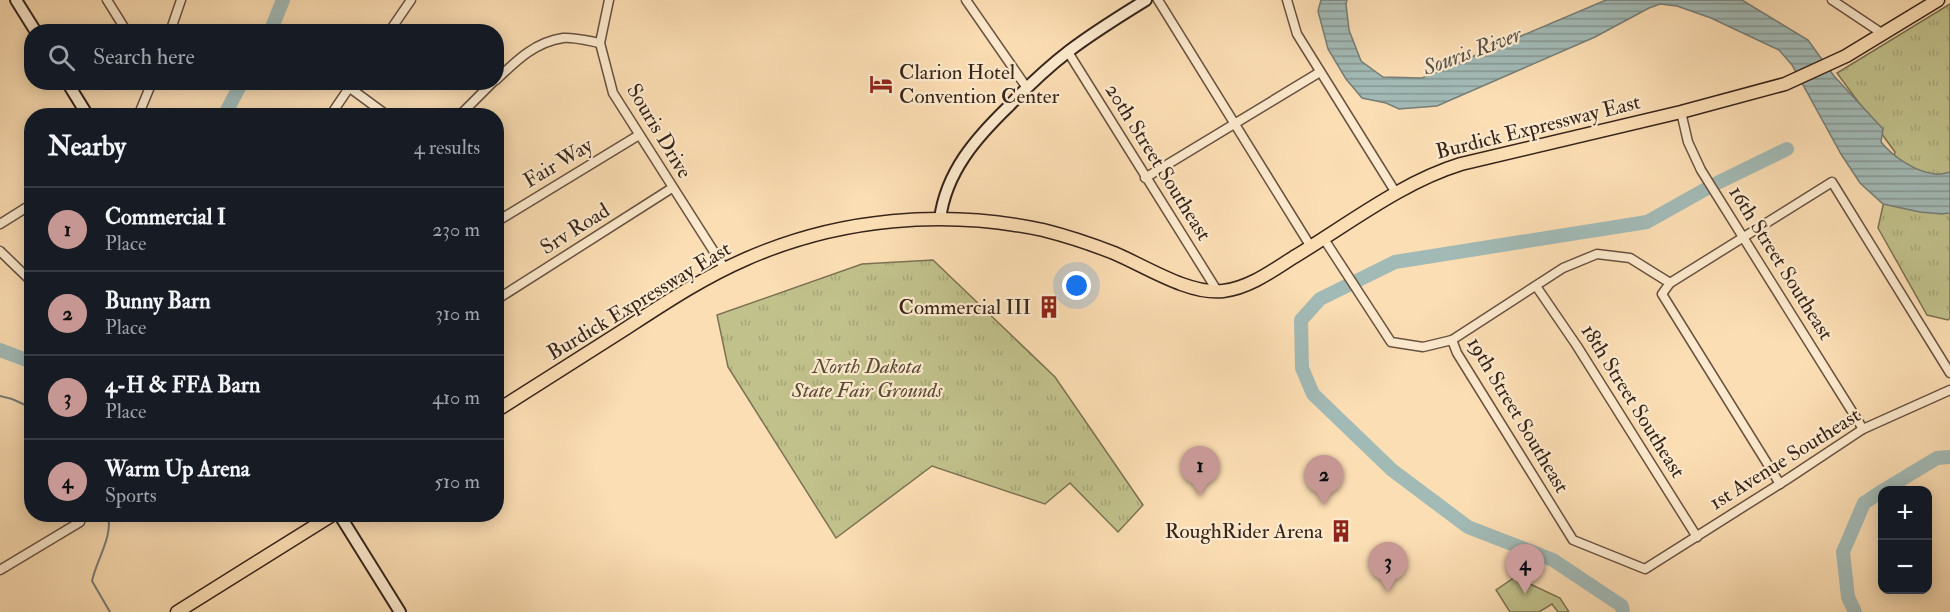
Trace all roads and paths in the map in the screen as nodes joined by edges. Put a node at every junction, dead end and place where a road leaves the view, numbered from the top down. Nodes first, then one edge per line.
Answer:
1 (16, 0) edge
2 (107, 0) edge
3 (181, 0) edge
4 (411, 0) edge
5 (609, 0) edge
6 (966, 0) edge
7 (1146, 0) edge
8 (1158, 0) edge
9 (1287, 0) edge
10 (1832, 0) edge
11 (1938, 0) edge
12 (31, 24) edge
13 (122, 24) edge
14 (173, 24) edge
15 (394, 24) edge
16 (1883, 34) junction
17 (600, 43) junction
18 (1068, 52) junction
19 (1320, 72) junction
20 (504, 73) edge
21 (1027, 88) junction
22 (72, 90) edge
23 (149, 90) edge
24 (348, 90) edge
25 (357, 90) edge
26 (486, 90) edge
27 (83, 108) edge
28 (141, 108) edge
29 (335, 108) edge
30 (378, 108) edge
31 (467, 108) edge
32 (1681, 112) junction
33 (1235, 124) junction
34 (639, 135) junction
35 (1145, 178) junction
36 (672, 188) junction
37 (1396, 193) junction
38 (24, 209) edge
39 (504, 217) edge
40 (940, 219) junction
41 (985, 222) junction
42 (0, 224) edge
43 (1004, 224) dead end
44 (1744, 237) junction
45 (1324, 239) junction
46 (1311, 247) junction
47 (0, 251) edge
48 (725, 269) junction
49 (24, 274) edge
50 (1670, 283) junction
51 (1536, 285) junction
52 (1218, 292) junction
53 (504, 295) edge
54 (1452, 340) junction
55 (1950, 373) edge
56 (1950, 390) edge
57 (504, 406) edge
58 (1863, 429) junction
59 (1779, 484) junction
60 (80, 522) dead end
61 (321, 522) edge
62 (344, 522) edge
63 (1697, 537) junction
64 (1645, 569) joint
65 (0, 570) edge
66 (177, 612) edge
67 (400, 612) edge

1 - 12 street
2 - 13 street
3 - 14 street
4 - 15 street
5 - 17 street, Souris Drive
6 - 21 street
7 - 18 street
8 - 33 street
9 - 19 street
10 - 16 street
11 - 16 main road, Burdick Expressway East
16 - 32 main road, Burdick Expressway East
17 - 20 street
17 - 34 street, Souris Drive
18 - 21 street
18 - 35 street, 20th Street Southeast
19 - 33 street
19 - 37 street
21 - 40 street
22 - 27 street
23 - 28 street
24 - 29 street
25 - 30 street
26 - 31 street
32 - 37 main road, Burdick Expressway East
32 - 44 street, 16th Street Southeast
33 - 35 street
33 - 46 street
34 - 36 street, Souris Drive
34 - 39 street, Fair Way
35 - 52 street, 20th Street Southeast
36 - 48 street, Souris Drive
36 - 53 street, Srv Road
37 - 45 main road, Burdick Expressway East
38 - 42 street
40 - 41 main road, Burdick Expressway East
40 - 48 main road, Burdick Expressway East
41 - 43 main road, Burdick Expressway East
41 - 52 main road, Burdick Expressway East
44 - 50 street
44 - 55 street
44 - 58 street, 16th Street Southeast
45 - 46 main road, Burdick Expressway East
45 - 54 street, 19th Street Southeast
46 - 52 main road, Burdick Expressway East
47 - 49 street
48 - 57 main road, Burdick Expressway East
50 - 51 street
50 - 59 street
51 - 54 street
51 - 63 street, 18th Street Southeast
54 - 64 street, 19th Street Southeast
56 - 58 street, 1st Avenue Southeast
58 - 59 street, 1st Avenue Southeast
59 - 63 street, 1st Avenue Southeast
60 - 65 street
61 - 66 main road
62 - 67 street
63 - 64 street, 1st Avenue Southeast

